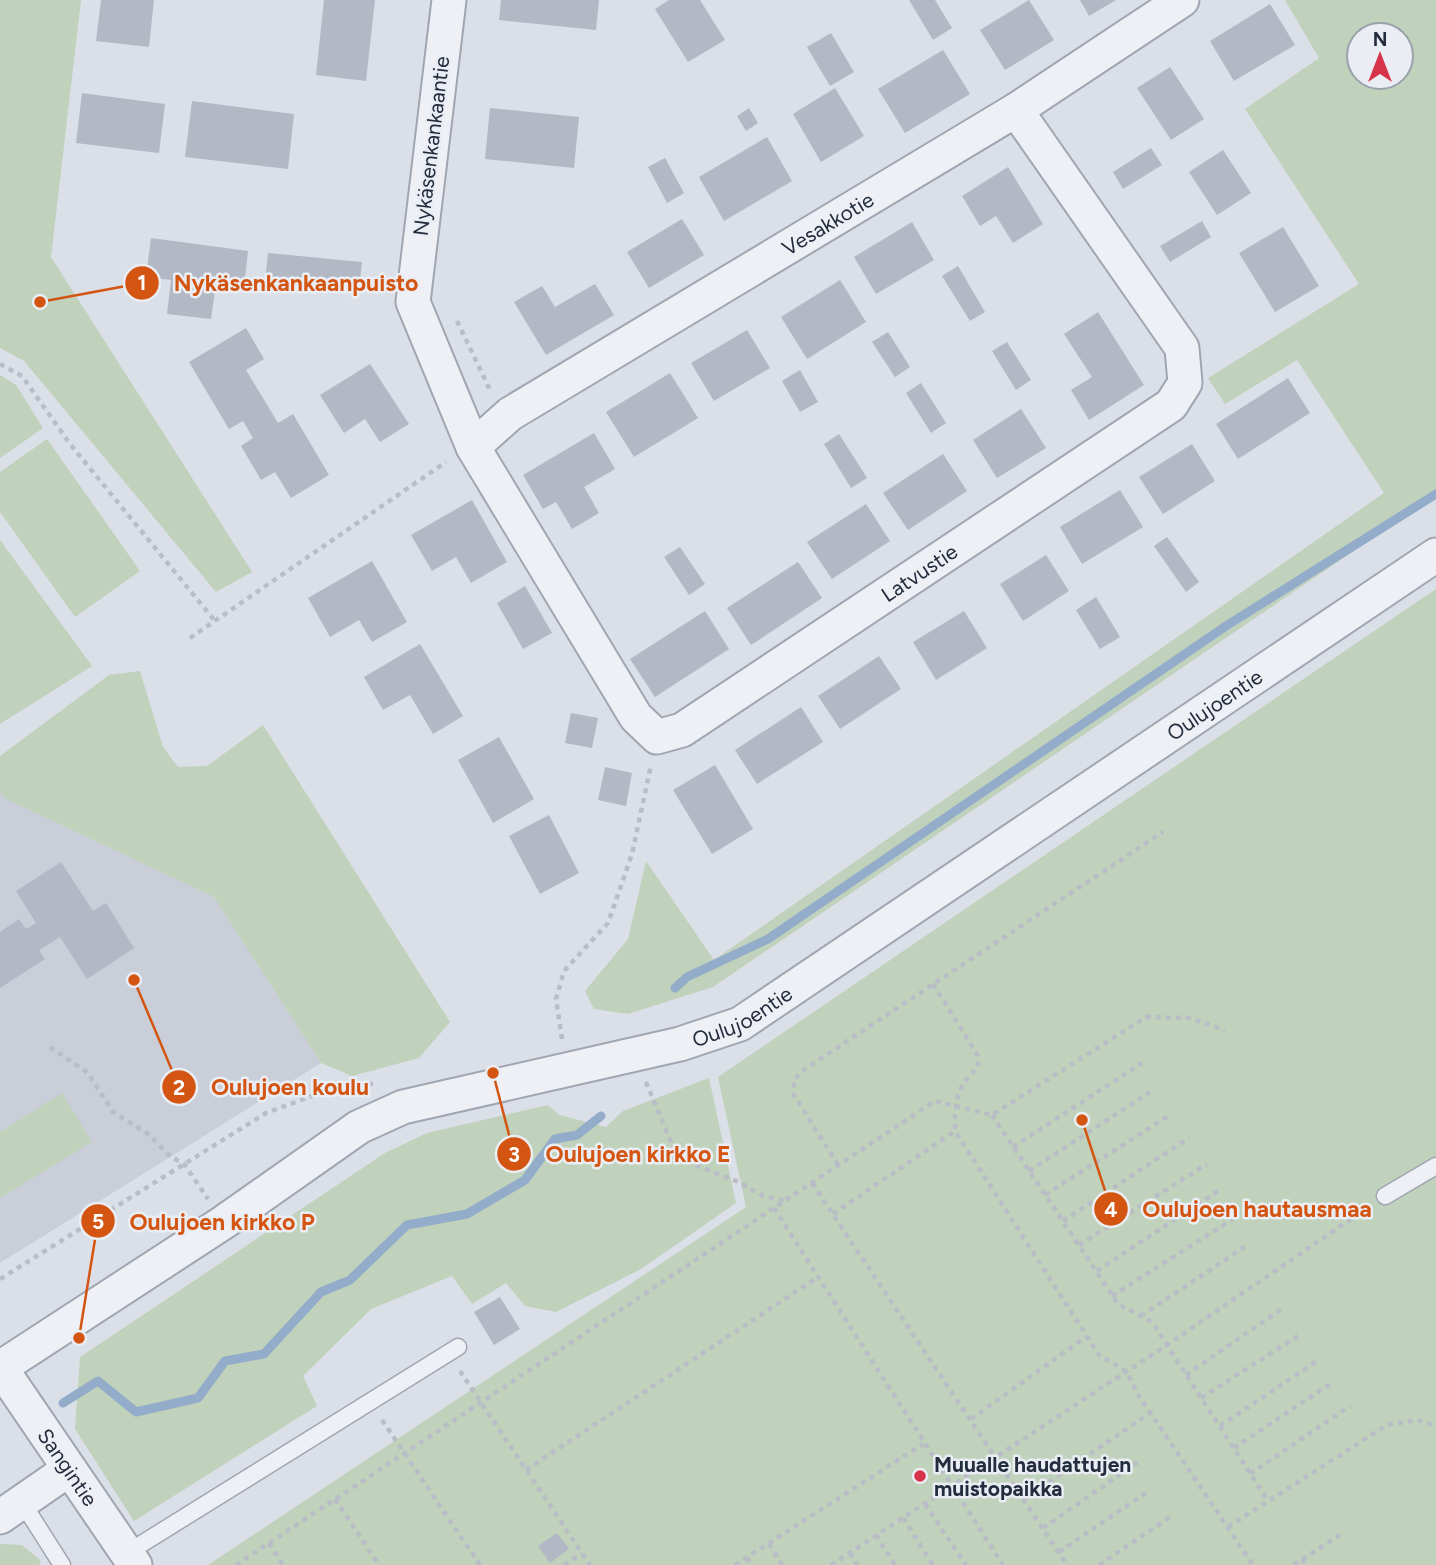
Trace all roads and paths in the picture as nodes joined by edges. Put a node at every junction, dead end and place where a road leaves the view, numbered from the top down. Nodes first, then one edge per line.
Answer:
1 (449, 0) edge
2 (1182, 0) edge
3 (1016, 110) junction
4 (456, 318) dead end
5 (0, 364) edge
6 (510, 414) junction
7 (478, 454) junction
8 (1436, 555) edge
9 (215, 621) junction
10 (190, 638) dead end
11 (657, 737) junction
12 (1163, 832) dead end
13 (933, 984) junction
14 (1225, 1030) dead end
15 (50, 1047) dead end
16 (563, 1050) dead end
17 (1142, 1063) dead end
18 (644, 1079) dead end
19 (388, 1081) dead end
20 (1150, 1092) dead end
21 (955, 1106) junction
22 (992, 1115) junction
23 (1168, 1116) dead end
24 (955, 1131) junction
25 (1189, 1138) dead end
26 (1013, 1147) junction
27 (184, 1164) junction
28 (1207, 1164) dead end
29 (838, 1165) junction
30 (1436, 1166) edge
31 (1029, 1171) junction
32 (812, 1183) junction
33 (1221, 1189) dead end
34 (1045, 1195) junction
35 (1385, 1196) joint
36 (785, 1201) junction
37 (774, 1208) junction
38 (833, 1214) junction
39 (1239, 1214) dead end
40 (1063, 1221) junction
41 (224, 1222) junction
42 (1249, 1244) dead end
43 (1079, 1245) junction
44 (1097, 1271) junction
45 (818, 1277) junction
46 (0, 1279) edge
47 (1112, 1296) junction
48 (1283, 1308) dead end
49 (1141, 1316) junction
50 (1301, 1334) dead end
51 (1087, 1336) junction
52 (1167, 1345) junction
53 (453, 1350) joint
54 (1317, 1362) dead end
55 (0, 1368) edge
56 (1126, 1371) junction
57 (1186, 1374) junction
58 (1333, 1382) dead end
59 (1201, 1398) junction
60 (370, 1402) junction
61 (481, 1403) junction
62 (1350, 1406) dead end
63 (1150, 1413) junction
64 (971, 1419) junction
65 (1220, 1426) junction
66 (1436, 1426) edge
67 (923, 1444) junction
68 (1234, 1448) junction
69 (404, 1454) junction
70 (996, 1457) junction
71 (1138, 1462) dead end
72 (68, 1470) junction
73 (526, 1470) junction
74 (1250, 1474) junction
75 (951, 1487) junction
76 (1150, 1490) dead end
77 (335, 1499) junction
78 (1024, 1499) junction
79 (1268, 1501) junction
80 (925, 1504) junction
81 (11, 1509) edge
82 (1173, 1515) dead end
83 (903, 1518) junction
84 (1228, 1527) junction
85 (1043, 1528) junction
86 (1341, 1534) dead end
87 (876, 1535) junction
88 (269, 1543) junction
89 (769, 1544) junction
90 (1059, 1552) junction
91 (582, 1553) junction
92 (850, 1553) junction
93 (747, 1558) junction
94 (131, 1559) edge
95 (1303, 1559) junction
96 (62, 1565) edge
97 (236, 1565) edge
98 (283, 1565) edge
99 (379, 1565) edge
100 (480, 1565) edge
101 (564, 1565) edge
102 (590, 1565) edge
103 (736, 1565) edge
104 (752, 1565) edge
105 (782, 1565) edge
106 (831, 1565) edge
107 (858, 1565) edge
108 (895, 1565) edge
109 (933, 1565) edge
110 (966, 1565) edge
111 (1003, 1565) edge
112 (1068, 1565) edge
113 (1099, 1565) edge
114 (1253, 1565) edge
115 (1294, 1565) edge
116 (1307, 1565) edge

1 - 7 street, Nykäsenkankaantie
2 - 3 street, Vesakkotie
3 - 6 street, Vesakkotie
3 - 11 street, Latvustie
4 - 6 path
5 - 9 path
6 - 7 street, Vesakkotie
7 - 9 path
7 - 11 street
8 - 41 street, Oulujoentie
9 - 10 path
11 - 16 path
12 - 13 path
13 - 21 path
13 - 29 path
14 - 22 path
15 - 27 path
17 - 26 path
18 - 36 path
19 - 27 path
20 - 31 path
21 - 22 path
21 - 24 path
21 - 29 path
22 - 26 path
23 - 34 path
24 - 38 path
24 - 51 path
25 - 40 path
26 - 31 path
27 - 41 path
27 - 46 path
28 - 43 path
29 - 32 path
30 - 35 lane
31 - 34 path
32 - 36 path
32 - 38 path
33 - 44 path
34 - 40 path
35 - 52 path
36 - 37 path
37 - 45 path
37 - 61 path
38 - 64 path
39 - 47 path
40 - 43 path
41 - 55 street, Oulujoentie
42 - 49 path
43 - 44 path
44 - 47 path
45 - 67 path
45 - 73 path
47 - 49 path
48 - 57 path
49 - 52 path
50 - 59 path
51 - 56 path
51 - 64 path
52 - 56 path
52 - 57 path
53 - 60 lane
53 - 61 path
54 - 65 path
55 - 72 street, Sangintie
56 - 63 path
56 - 70 path
57 - 59 path
58 - 68 path
59 - 65 path
60 - 69 path
60 - 94 lane
61 - 69 path
61 - 73 path
62 - 74 path
63 - 78 path
63 - 84 path
64 - 70 path
65 - 68 path
66 - 79 path
67 - 75 path
67 - 89 path
68 - 74 path
69 - 77 path
69 - 100 path
70 - 75 path
70 - 78 path
71 - 85 path
72 - 81 street
72 - 94 street, Sangintie
73 - 91 path
74 - 79 path
75 - 80 path
75 - 111 path
76 - 90 path
77 - 88 path
77 - 99 path
78 - 85 path
79 - 84 path
80 - 83 path
80 - 110 path
81 - 96 lane
82 - 113 path
83 - 87 path
83 - 109 path
84 - 114 path
85 - 90 path
86 - 95 path
87 - 92 path
87 - 108 path
88 - 97 path
88 - 98 path
89 - 93 path
89 - 105 path
90 - 112 path
91 - 101 path
91 - 102 path
92 - 106 path
92 - 107 path
93 - 103 path
93 - 104 path
95 - 115 path
95 - 116 path

